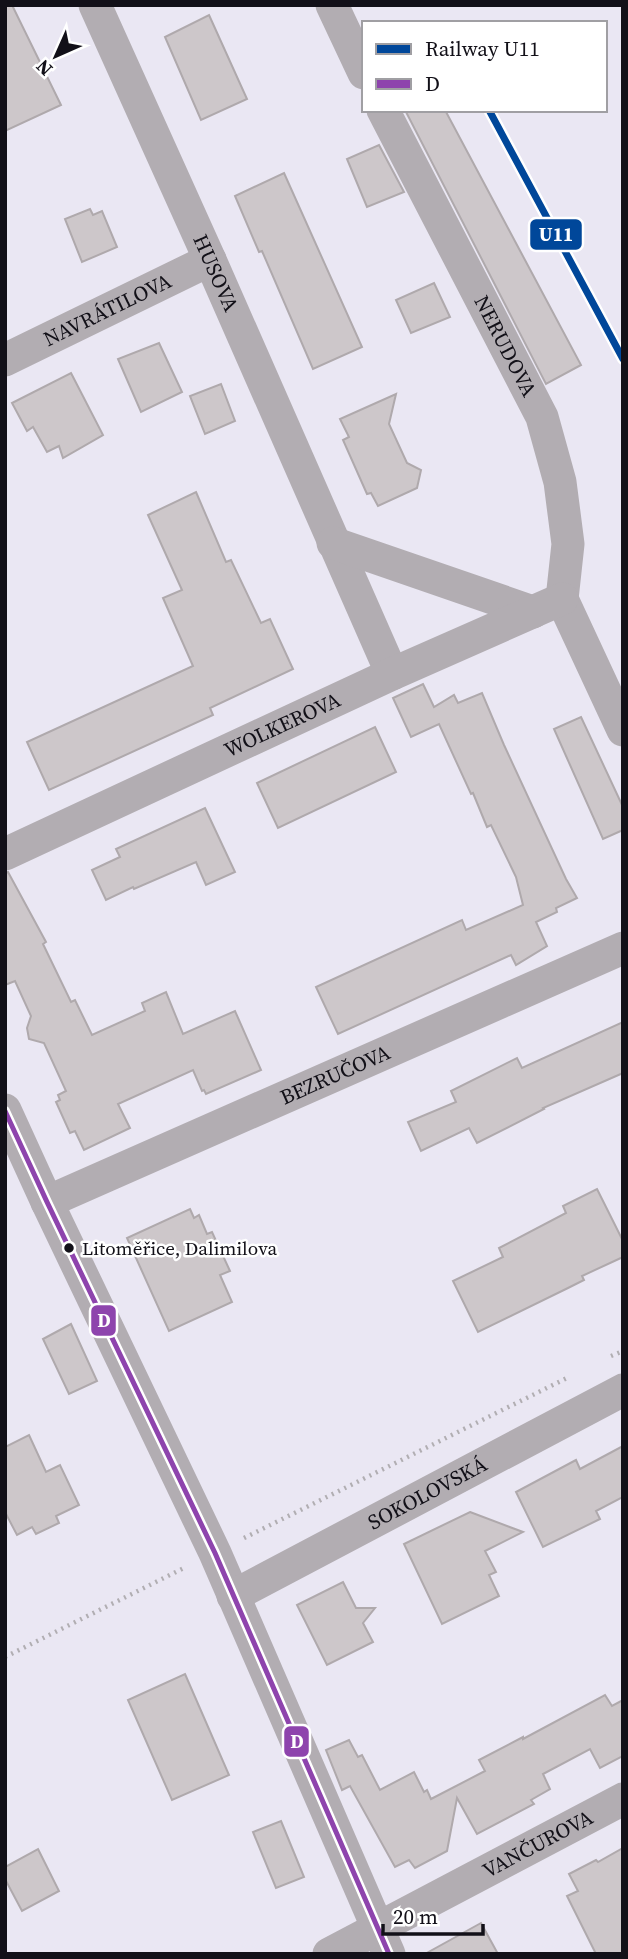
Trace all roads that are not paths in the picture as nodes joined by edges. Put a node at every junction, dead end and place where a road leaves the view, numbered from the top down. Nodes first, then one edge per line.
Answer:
1 (95, 5) edge
2 (332, 5) edge
3 (362, 69) edge
4 (384, 112) edge
5 (210, 260) junction
6 (5, 360) edge
7 (334, 544) junction
8 (547, 605) junction
9 (392, 674) junction
10 (623, 730) edge
11 (5, 854) edge
12 (623, 948) edge
13 (5, 1110) edge
14 (47, 1202) junction
15 (623, 1390) edge
16 (233, 1595) junction
17 (623, 1800) edge
18 (384, 1940) edge
19 (329, 1954) edge

1 - 5 street, HUSOVA
2 - 3 street
4 - 8 street, NERUDOVA
5 - 6 street, NAVRÁTILOVA
5 - 7 street, HUSOVA
7 - 8 street
7 - 9 street, HUSOVA
8 - 9 street, WOLKEROVA
8 - 10 street
9 - 11 street, WOLKEROVA
12 - 14 street, BEZRUČOVA
13 - 14 street
14 - 16 street
15 - 16 street, SOKOLOVSKÁ
16 - 18 street
17 - 18 street, VANČUROVA
18 - 19 street, VANČUROVA

